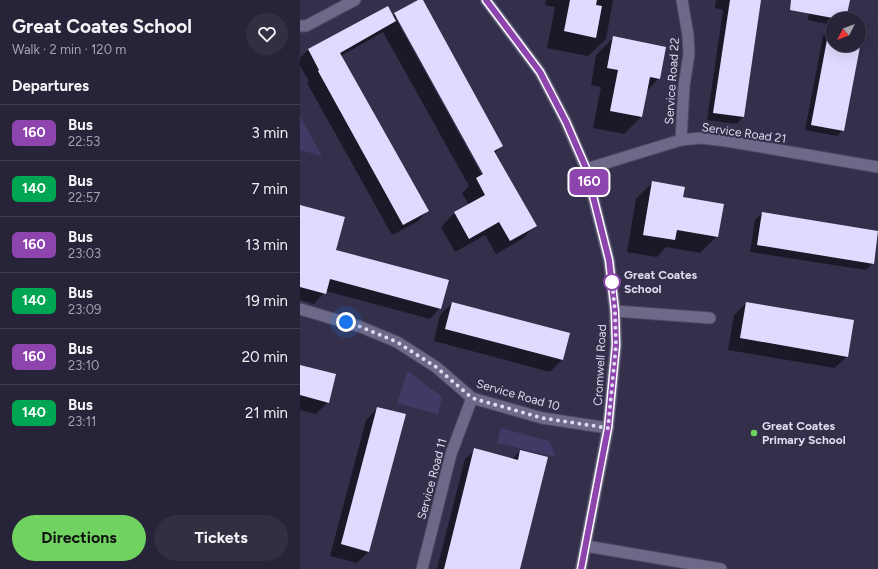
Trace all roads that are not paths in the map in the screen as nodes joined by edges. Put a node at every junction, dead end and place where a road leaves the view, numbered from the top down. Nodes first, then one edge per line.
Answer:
1 (355, 0) edge
2 (486, 0) edge
3 (682, 0) edge
4 (300, 26) edge
5 (681, 140) junction
6 (878, 167) edge
7 (586, 168) junction
8 (300, 309) edge
9 (615, 311) junction
10 (710, 318) dead end
11 (472, 398) junction
12 (608, 428) junction
13 (586, 546) junction
14 (422, 569) edge
15 (581, 569) edge
16 (721, 569) edge

1 - 4 street
2 - 7 street, Cromwell Road
3 - 5 street, Service Road 22
5 - 6 street, Service Road 21
5 - 7 street, Service Road 21
7 - 9 street, Cromwell Road
8 - 11 street, Service Road 10
9 - 10 street
9 - 12 street, Cromwell Road
11 - 12 street, Service Road 10
11 - 14 street, Service Road 11
12 - 13 street, Cromwell Road
13 - 15 street, Cromwell Road
13 - 16 street

